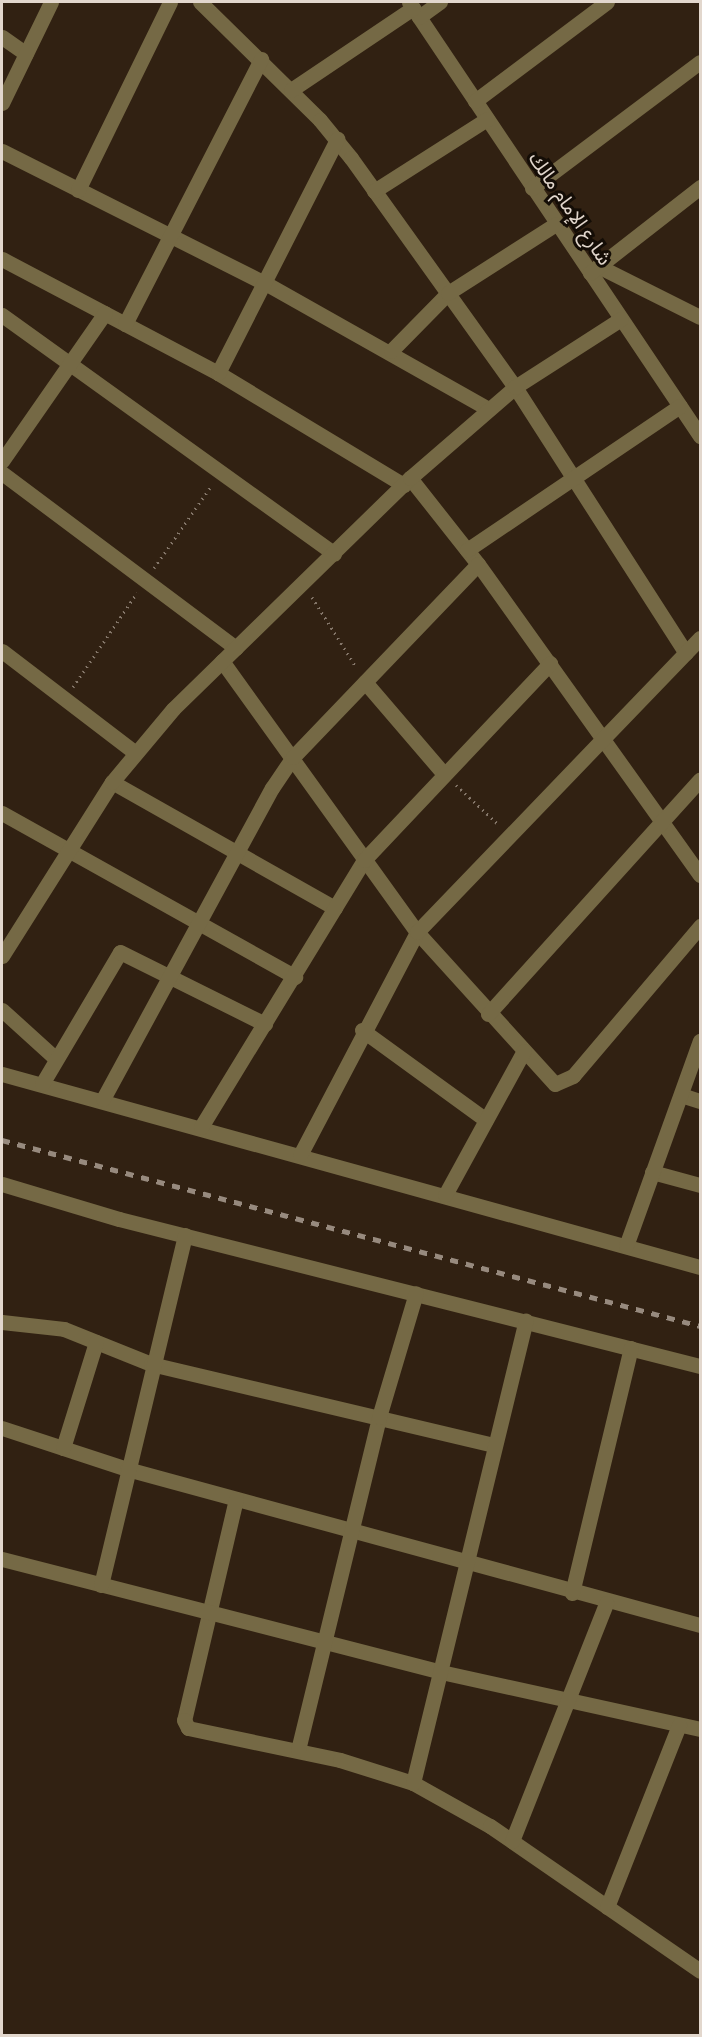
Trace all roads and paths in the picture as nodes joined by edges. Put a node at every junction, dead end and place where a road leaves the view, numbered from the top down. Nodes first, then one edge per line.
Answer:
1 (51, 2) edge
2 (170, 2) edge
3 (200, 2) edge
4 (440, 2) edge
5 (607, 2) edge
6 (414, 9) edge
7 (2, 37) edge
8 (26, 54) junction
9 (261, 59) junction
10 (700, 62) edge
11 (291, 90) junction
12 (474, 101) junction
13 (2, 103) edge
14 (487, 119) junction
15 (337, 140) junction
16 (2, 151) edge
17 (700, 187) edge
18 (532, 188) junction
19 (78, 190) junction
20 (374, 191) junction
21 (556, 224) junction
22 (172, 236) junction
23 (2, 259) edge
24 (594, 270) junction
25 (265, 283) junction
26 (448, 294) junction
27 (105, 314) junction
28 (2, 315) edge
29 (700, 317) edge
30 (621, 319) junction
31 (125, 324) junction
32 (391, 351) junction
33 (70, 366) junction
34 (218, 373) junction
35 (515, 387) junction
36 (680, 406) junction
37 (489, 409) junction
38 (700, 436) edge
39 (2, 461) edge
40 (2, 473) edge
41 (573, 477) junction
42 (407, 481) junction
43 (467, 550) junction
44 (334, 554) junction
45 (478, 564) junction
46 (303, 584) junction
47 (700, 638) edge
48 (236, 648) junction
49 (2, 651) edge
50 (686, 653) junction
51 (222, 661) junction
52 (550, 663) junction
53 (365, 682) junction
54 (603, 738) junction
55 (134, 752) junction
56 (293, 757) junction
57 (443, 773) junction
58 (700, 779) edge
59 (112, 783) junction
60 (2, 813) edge
61 (662, 821) junction
62 (512, 836) junction
63 (235, 851) junction
64 (69, 852) junction
65 (364, 860) junction
66 (700, 875) edge
67 (335, 908) junction
68 (199, 922) junction
69 (417, 932) junction
70 (698, 932) edge
71 (2, 956) edge
72 (170, 975) junction
73 (295, 977) junction
74 (2, 1010) edge
75 (488, 1014) junction
76 (265, 1024) junction
77 (362, 1030) junction
78 (700, 1041) edge
79 (524, 1051) junction
80 (56, 1059) junction
81 (2, 1074) edge
82 (42, 1084) junction
83 (681, 1095) junction
84 (103, 1099) junction
85 (700, 1101) edge
86 (486, 1120) junction
87 (201, 1127) junction
88 (300, 1155) junction
89 (652, 1172) junction
90 (2, 1184) edge
91 (700, 1185) edge
92 (445, 1195) junction
93 (185, 1235) junction
94 (626, 1246) junction
95 (700, 1267) edge
96 (416, 1293) junction
97 (526, 1321) junction
98 (2, 1322) edge
99 (96, 1342) junction
100 (631, 1348) junction
101 (151, 1364) junction
102 (700, 1366) edge
103 (379, 1417) junction
104 (2, 1428) edge
105 (493, 1445) junction
106 (63, 1448) junction
107 (127, 1469) junction
108 (236, 1499) junction
109 (351, 1532) junction
110 (2, 1559) edge
111 (464, 1563) junction
112 (101, 1585) junction
113 (572, 1593) junction
114 (606, 1603) junction
115 (212, 1613) junction
116 (700, 1624) edge
117 (325, 1641) junction
118 (441, 1672) junction
119 (567, 1701) junction
120 (679, 1725) junction
121 (700, 1729) edge
122 (298, 1750) junction
123 (412, 1783) junction
124 (512, 1841) junction
125 (607, 1907) junction
126 (700, 1971) edge

1 - 8 street
2 - 19 street
3 - 9 street
4 - 6 street
5 - 12 street
6 - 11 street
6 - 12 street, شارع الإمام مالك
7 - 8 street
8 - 13 street
9 - 11 street
9 - 22 street
10 - 18 street
11 - 15 street
12 - 14 street, شارع الإمام مالك
14 - 18 street, شارع الإمام مالك
14 - 20 street
15 - 20 street
15 - 25 street
16 - 19 street
17 - 24 street
18 - 21 street, شارع الإمام مالك
19 - 22 street
20 - 26 street
21 - 24 street, شارع الإمام مالك
21 - 26 street
22 - 25 street
22 - 31 street
23 - 27 street
24 - 29 street
24 - 30 street, شارع الإمام مالك
25 - 32 street
25 - 34 street
26 - 32 street
26 - 35 street
27 - 31 street
27 - 33 street
28 - 33 street
30 - 35 street
30 - 36 street, شارع الإمام مالك
31 - 34 street
32 - 37 street
33 - 39 street
33 - 44 street
34 - 42 street
35 - 37 street
35 - 41 street
36 - 38 street, شارع الإمام مالك
36 - 41 street
37 - 42 street
40 - 48 street
41 - 43 street
41 - 50 street
42 - 43 street
42 - 44 street
43 - 45 street
44 - 46 street
45 - 52 street
45 - 53 street
46 - 48 street
46 - 53 path
47 - 50 street
48 - 51 street
49 - 55 street
50 - 54 street
51 - 55 street
51 - 56 street
52 - 54 street
52 - 57 street
53 - 56 street
53 - 57 street
54 - 61 street
54 - 62 street
55 - 59 street
56 - 63 street
56 - 65 street
57 - 62 path
57 - 65 street
58 - 61 street
59 - 63 street
59 - 64 street
60 - 64 street
61 - 66 street
61 - 75 street
62 - 69 street
63 - 67 street
63 - 68 street
64 - 68 street
64 - 71 street
65 - 67 street
65 - 69 street
67 - 73 street
68 - 72 street
68 - 73 street
69 - 75 street
69 - 77 street
70 - 79 street
72 - 76 street
72 - 80 street
72 - 84 street
73 - 76 street
74 - 80 street
75 - 79 street
76 - 87 street
77 - 86 street
77 - 88 street
78 - 83 street
79 - 86 street
80 - 82 street
81 - 82 street
82 - 84 street
83 - 85 street
83 - 89 street
84 - 87 street
86 - 92 street
87 - 88 street
88 - 92 street
89 - 91 street
89 - 94 street
90 - 93 street
92 - 94 street
93 - 96 street
93 - 101 street
94 - 95 street
96 - 97 street
96 - 103 street
97 - 100 street
97 - 105 street
98 - 99 street
99 - 101 street
99 - 106 street
100 - 102 street
100 - 113 street
101 - 103 street
101 - 107 street
103 - 105 street
103 - 109 street
104 - 106 street
105 - 111 street
106 - 107 street
107 - 108 street
107 - 112 street
108 - 109 street
108 - 115 street
109 - 111 street
109 - 117 street
110 - 112 street
111 - 113 street
111 - 118 street
112 - 115 street
113 - 114 street
114 - 116 street
114 - 119 street
115 - 117 street
115 - 122 street
117 - 118 street
117 - 122 street
118 - 119 street
118 - 123 street
119 - 120 street
119 - 124 street
120 - 121 street
120 - 125 street
122 - 123 street
123 - 124 street
124 - 125 street
125 - 126 street

